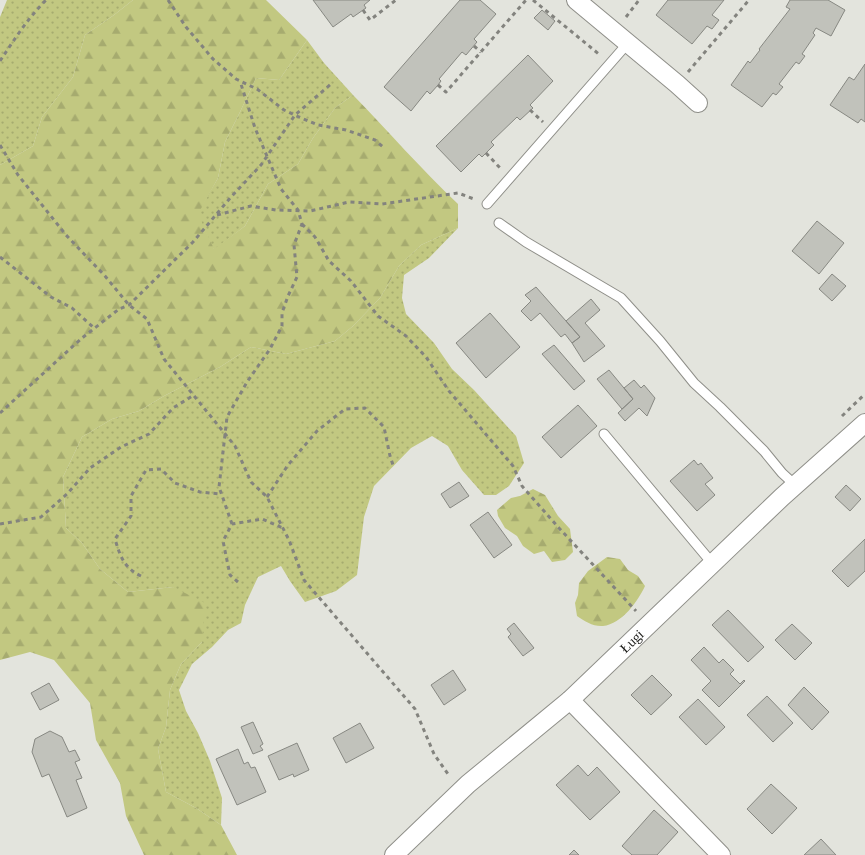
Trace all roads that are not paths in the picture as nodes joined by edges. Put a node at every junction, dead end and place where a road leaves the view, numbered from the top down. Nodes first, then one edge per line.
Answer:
1 (576, 0) edge
2 (628, 43) junction
3 (698, 103) dead end
4 (487, 204) road end
5 (499, 223) dead end
6 (865, 422) edge
7 (604, 434) dead end
8 (795, 485) junction
9 (712, 563) junction
10 (570, 700) junction
11 (394, 855) edge
12 (721, 855) edge

1 - 2 street
2 - 3 street
2 - 4 lane
5 - 8 lane
6 - 8 street, Ługi
7 - 9 lane
8 - 9 street, Ługi
9 - 10 street, Ługi
10 - 11 street, Ługi
10 - 12 street

